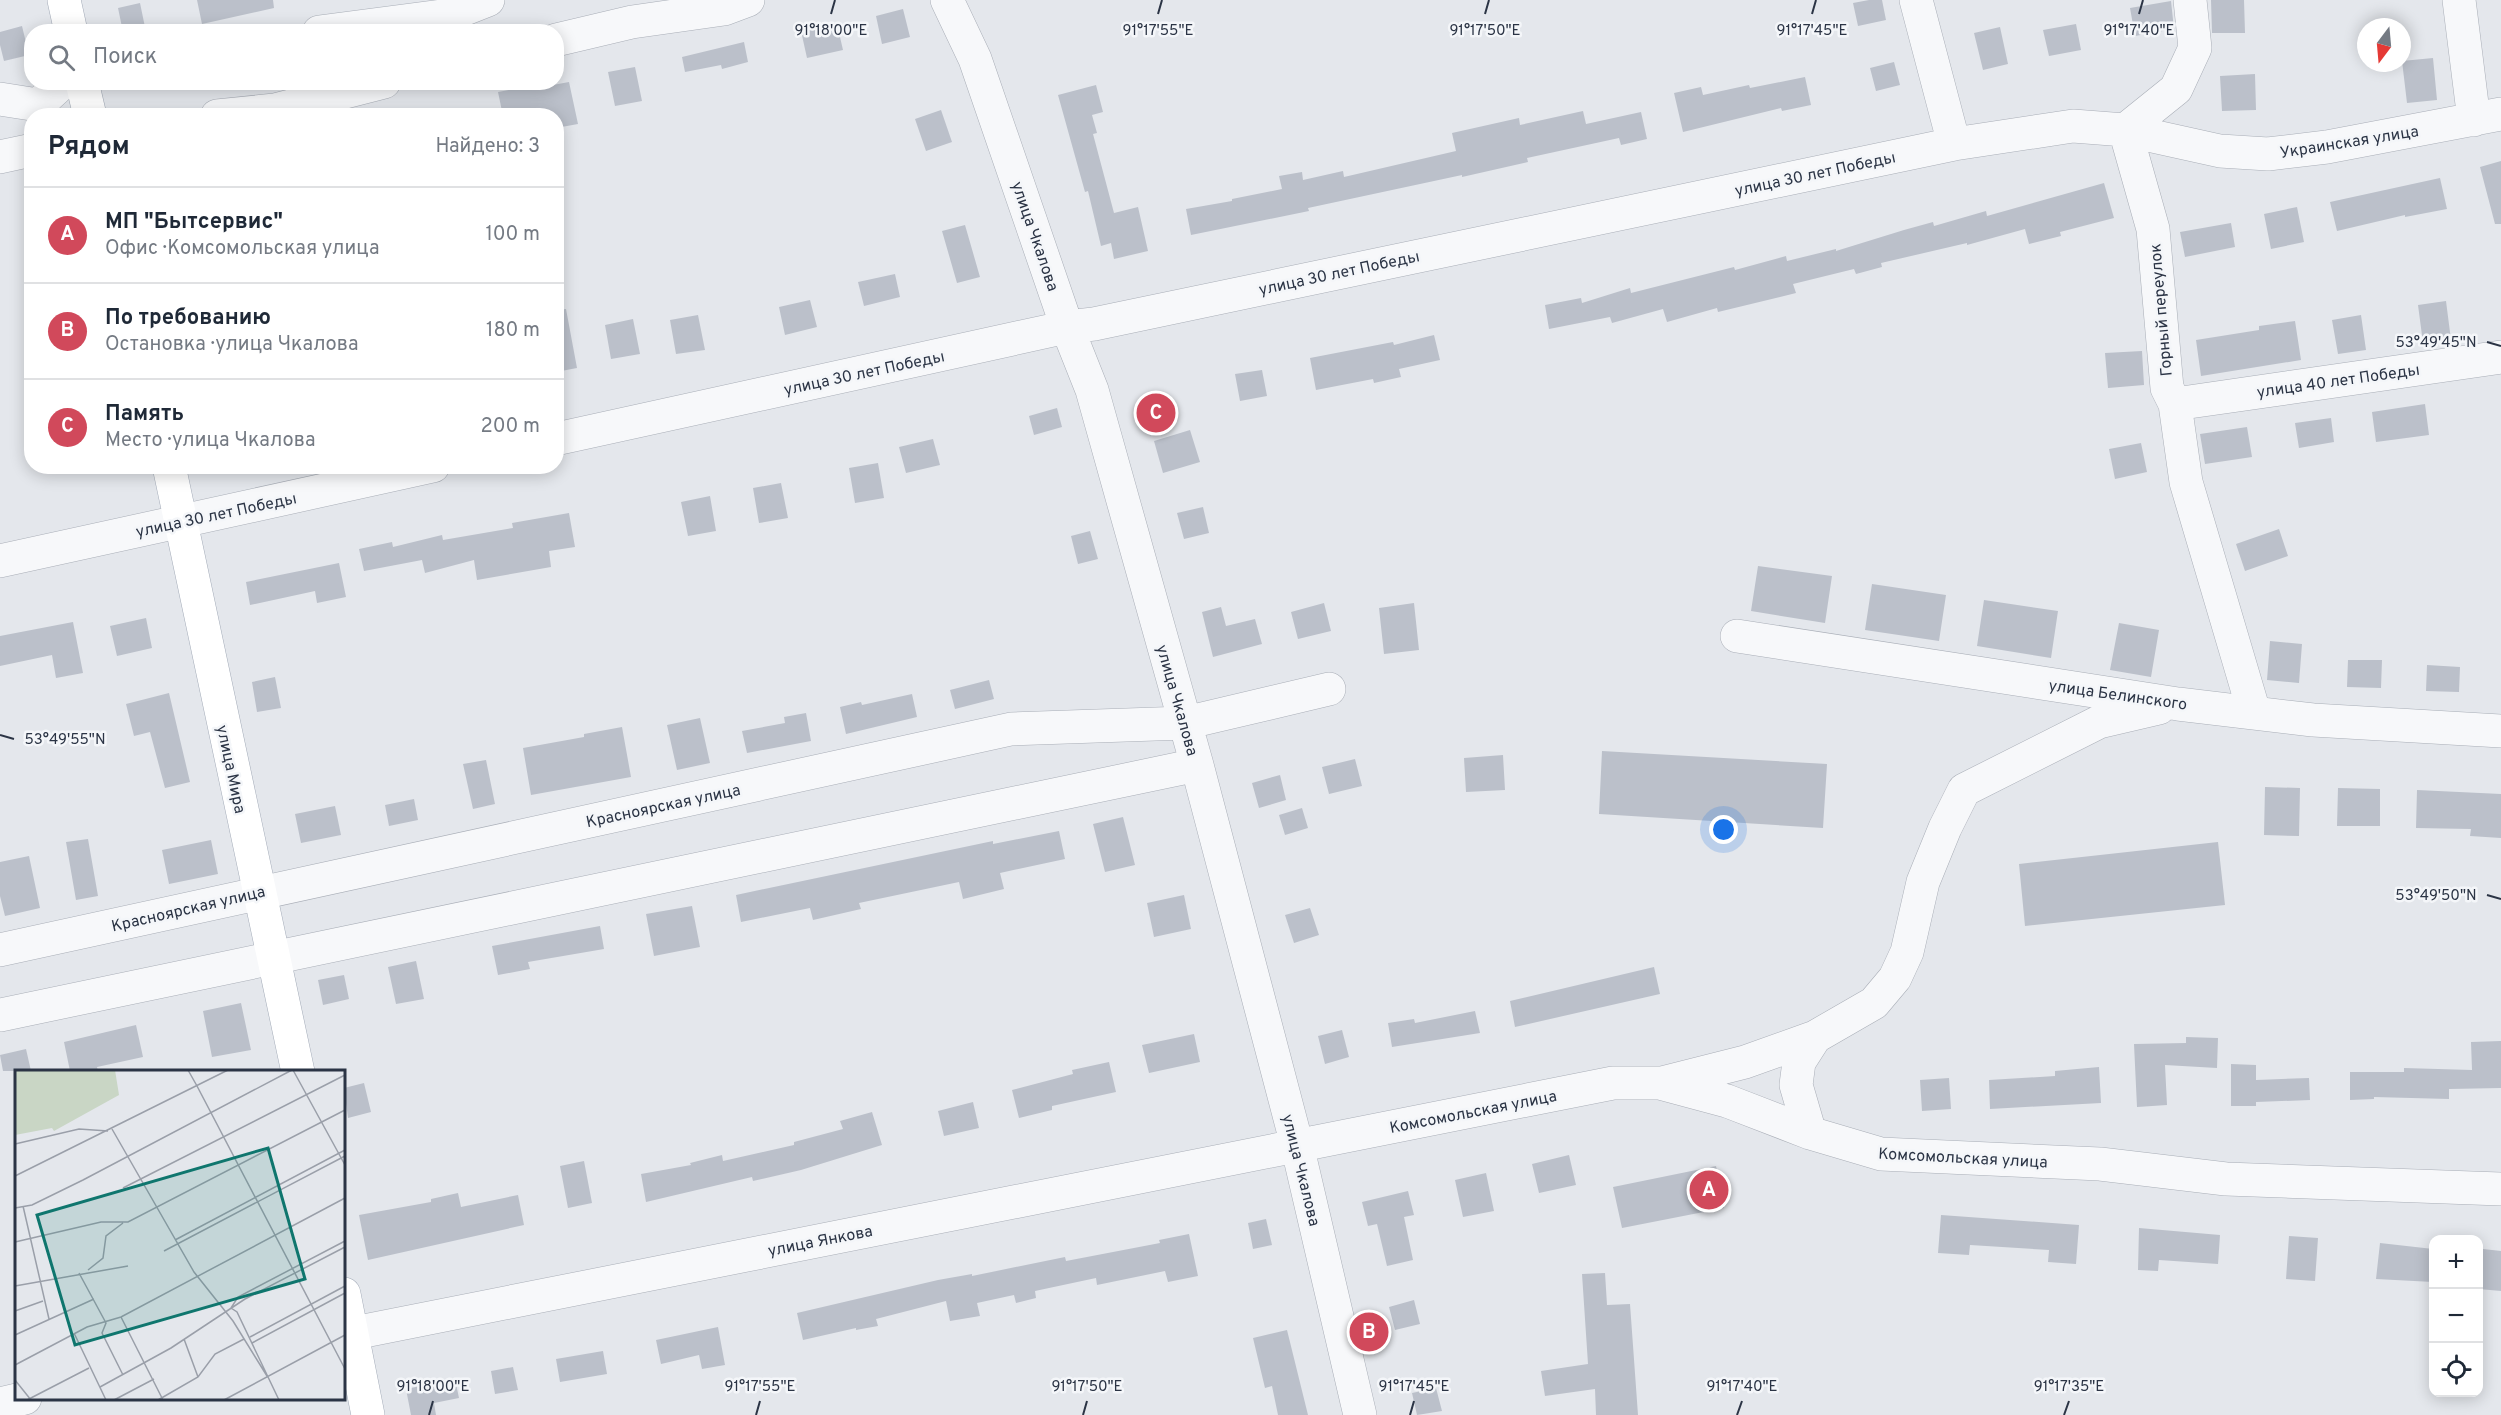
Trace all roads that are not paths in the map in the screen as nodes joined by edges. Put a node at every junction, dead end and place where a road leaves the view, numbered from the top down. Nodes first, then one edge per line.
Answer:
1 (64, 0) edge
2 (488, 0) edge
3 (748, 0) edge
4 (947, 0) edge
5 (1916, 0) edge
6 (2190, 0) edge
7 (2459, 0) edge
8 (68, 24) edge
9 (381, 24) edge
10 (564, 38) edge
11 (54, 90) edge
12 (84, 90) edge
13 (353, 90) edge
14 (0, 99) edge
15 (88, 108) edge
16 (283, 108) edge
17 (2487, 117) edge
18 (2125, 130) junction
19 (1954, 144) junction
20 (24, 152) edge
21 (0, 157) edge
22 (1067, 327) junction
23 (2501, 357) edge
24 (2175, 404) junction
25 (564, 437) edge
26 (171, 474) edge
27 (397, 474) edge
28 (181, 522) junction
29 (0, 561) edge
30 (1737, 636) dead end
31 (1329, 689) dead end
32 (2178, 704) junction
33 (2254, 712) junction
34 (1185, 723) junction
35 (2501, 731) edge
36 (1197, 765) junction
37 (258, 892) junction
38 (0, 950) edge
39 (274, 957) junction
40 (0, 1015) edge
41 (1815, 1037) junction
42 (298, 1070) edge
43 (1660, 1083) junction
44 (1810, 1133) junction
45 (1297, 1145) junction
46 (2501, 1189) edge
47 (345, 1304) edge
48 (348, 1335) edge
49 (17, 1400) edge
50 (0, 1404) edge
51 (368, 1415) edge
52 (1360, 1415) edge

1 - 8 main road
2 - 9 street
3 - 10 street
4 - 22 street, улица Чкалова
5 - 19 street
6 - 18 street
7 - 17 street
11 - 14 street
12 - 15 main road
13 - 16 street
17 - 18 street, Украинская улица
18 - 19 street, улица 30 лет Победы
18 - 24 street, Горный переулок
19 - 22 street, улица 30 лет Победы
20 - 21 street
22 - 25 street, улица 30 лет Победы
22 - 34 street, улица Чкалова
23 - 24 street, улица 40 лет Победы
24 - 33 street, Горный переулок
26 - 28 main road, улица Мира
27 - 28 street, улица 30 лет Победы
28 - 29 street, улица 30 лет Победы
28 - 37 main road, улица Мира
30 - 32 street, улица Белинского
31 - 34 street, Красноярская улица
32 - 33 street, улица Белинского
32 - 41 street
33 - 35 street, улица Белинского
34 - 36 street, улица Чкалова
34 - 37 street, Красноярская улица
36 - 39 street
36 - 45 street, улица Чкалова
37 - 38 street, Красноярская улица
37 - 39 main road, улица Мира
39 - 40 street
39 - 42 main road, улица Мира
41 - 43 street
41 - 44 street
43 - 44 street, Комсомольская улица
43 - 45 street, Комсомольская улица
44 - 46 street, Комсомольская улица
45 - 48 street, улица Янкова
45 - 52 street, улица Чкалова
47 - 48 main road
48 - 51 main road
49 - 50 street

